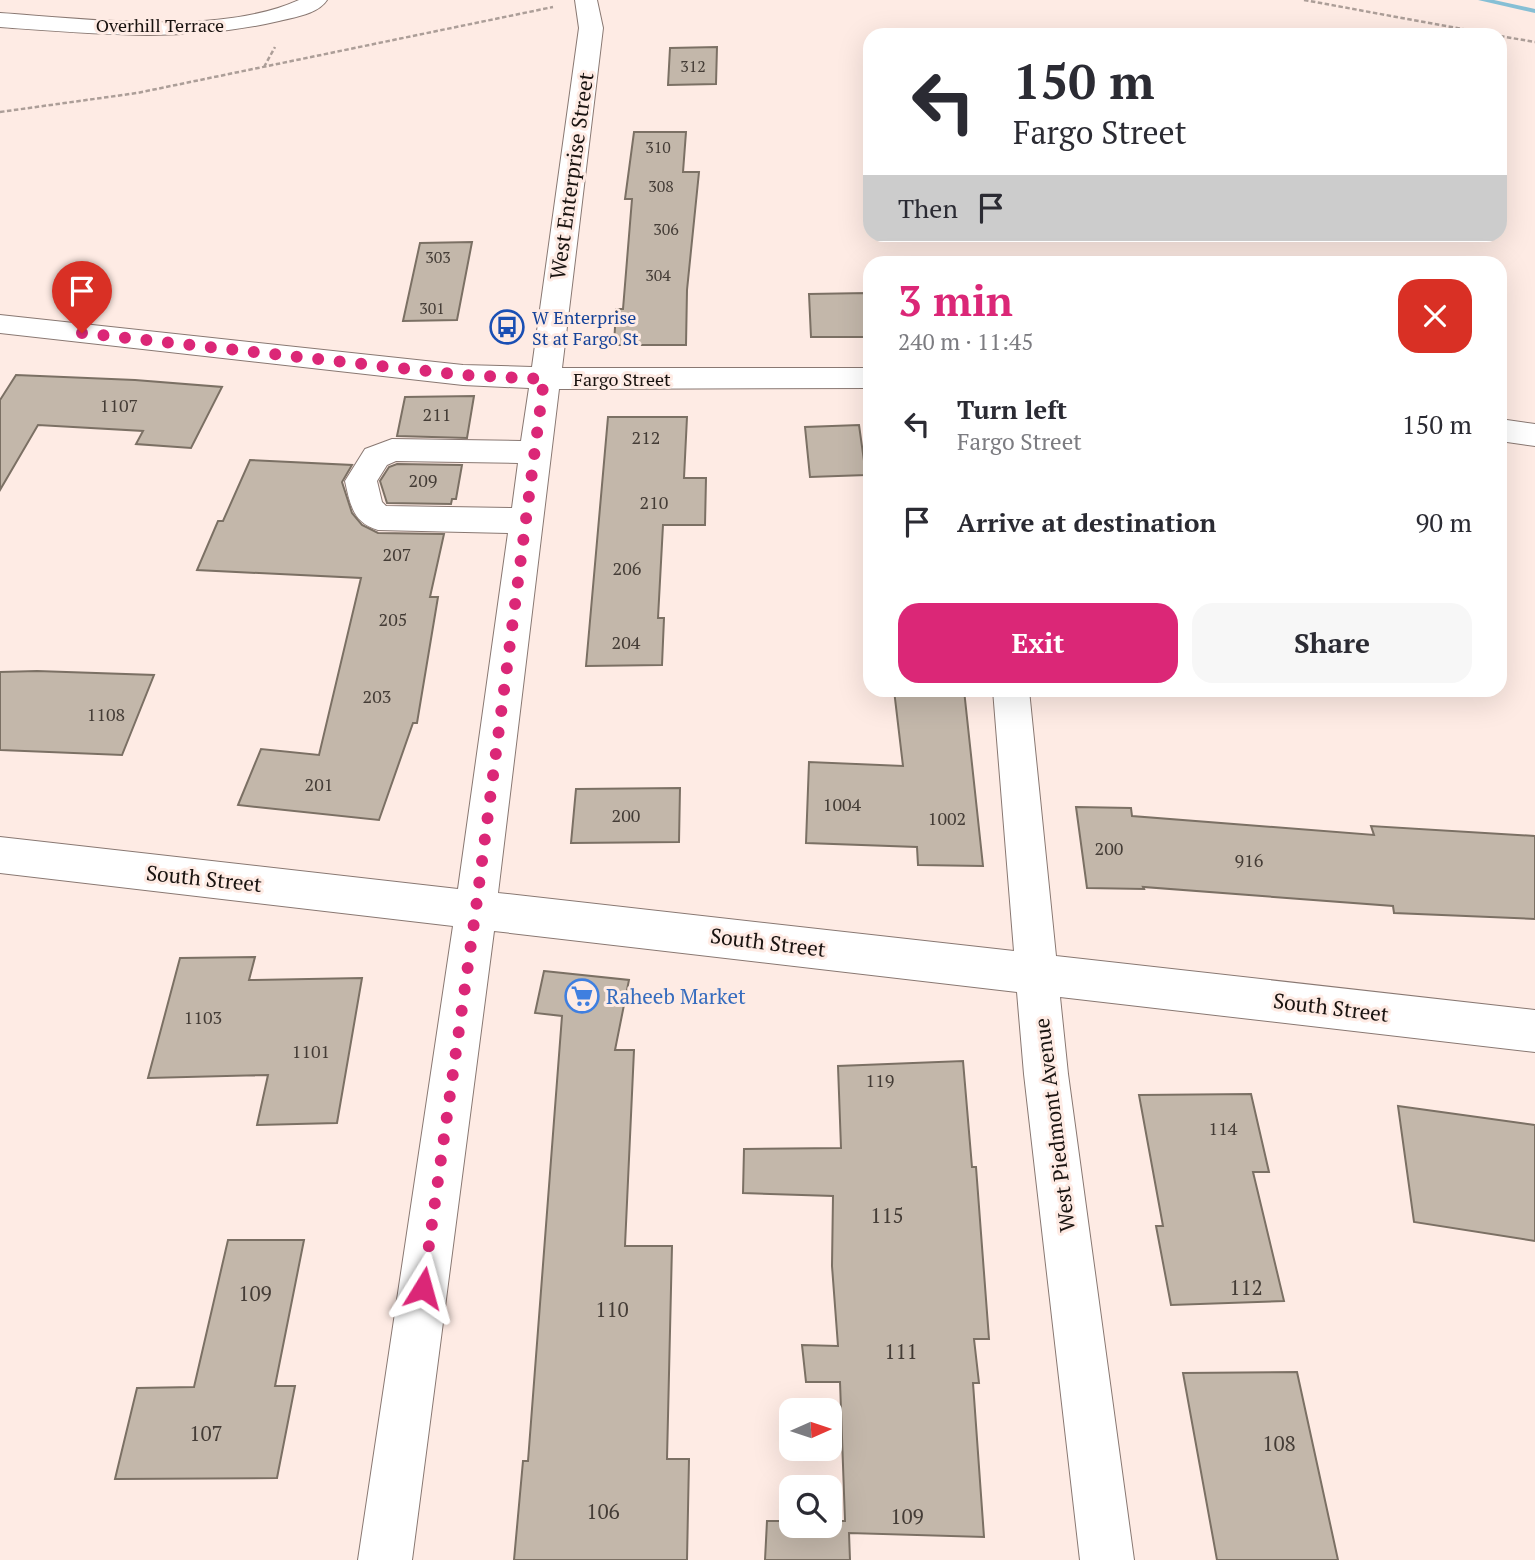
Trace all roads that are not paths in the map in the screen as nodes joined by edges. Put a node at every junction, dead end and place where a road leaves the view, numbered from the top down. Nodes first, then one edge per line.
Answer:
1 (30, 0) edge
2 (316, 0) edge
3 (573, 3) edge
4 (8, 21) edge
5 (0, 324) edge
6 (863, 378) edge
7 (544, 379) junction
8 (1507, 431) edge
9 (1535, 435) edge
10 (534, 452) junction
11 (526, 522) junction
12 (1012, 697) edge
13 (0, 855) edge
14 (476, 908) junction
15 (1038, 973) junction
16 (1535, 1031) edge
17 (385, 1560) edge
18 (1107, 1560) edge

1 - 4 street
2 - 4 street, Overhill Terrace
3 - 7 street, West Enterprise Street
5 - 7 street, Fargo Street
6 - 7 street, Fargo Street
7 - 10 street, West Enterprise Street
8 - 9 street
10 - 11 street, West Enterprise Street
10 - 11 street
11 - 14 street, West Enterprise Street
12 - 15 street, West Piedmont Avenue
13 - 14 street, South Street
14 - 15 street, South Street
14 - 17 street, West Enterprise Street
15 - 16 street, South Street
15 - 18 street, West Piedmont Avenue

